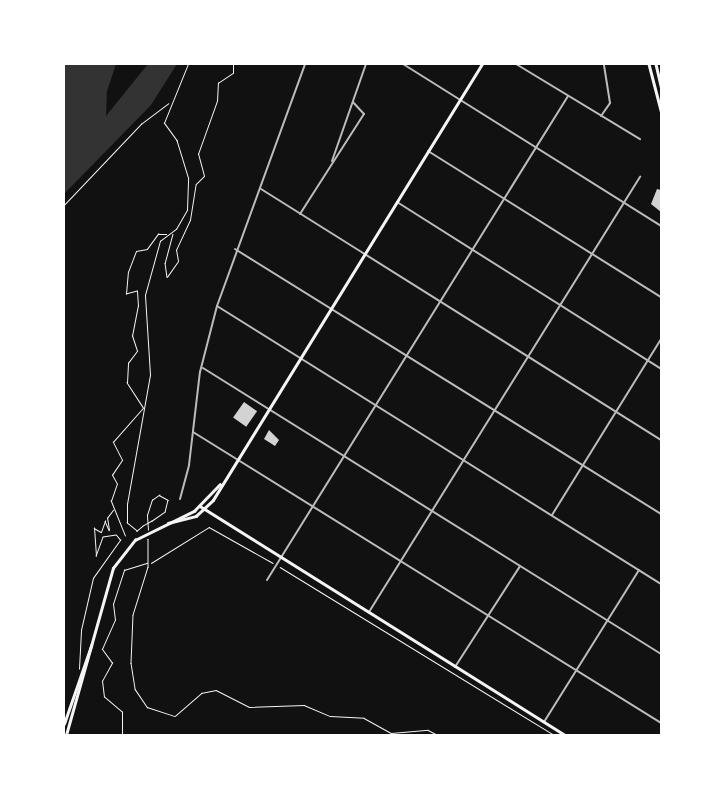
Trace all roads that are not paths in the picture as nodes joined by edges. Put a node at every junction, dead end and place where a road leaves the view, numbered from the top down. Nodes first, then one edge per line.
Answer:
1 (305, 64) edge
2 (366, 64) edge
3 (403, 64) edge
4 (482, 64) edge
5 (516, 64) edge
6 (604, 64) edge
7 (649, 64) edge
8 (656, 64) edge
9 (661, 86) edge
10 (568, 96) junction
11 (460, 99) junction
12 (353, 102) junction
13 (661, 110) edge
14 (601, 116) junction
15 (640, 139) dead end
16 (536, 148) junction
17 (428, 150) junction
18 (331, 164) junction
19 (640, 177) dead end
20 (261, 189) junction
21 (505, 199) junction
22 (396, 202) junction
23 (625, 203) junction
24 (300, 214) junction
25 (661, 226) edge
26 (235, 249) junction
27 (473, 250) junction
28 (364, 253) junction
29 (593, 254) junction
30 (661, 297) edge
31 (440, 301) junction
32 (561, 305) junction
33 (217, 306) junction
34 (330, 307) junction
35 (661, 339) edge
36 (407, 355) junction
37 (298, 357) junction
38 (529, 357) junction
39 (648, 360) junction
40 (204, 368) junction
41 (661, 369) edge
42 (376, 405) junction
43 (267, 408) junction
44 (495, 410) junction
45 (616, 412) junction
46 (193, 432) junction
47 (661, 440) edge
48 (344, 456) junction
49 (236, 458) junction
50 (464, 460) junction
51 (583, 465) junction
52 (220, 484) junction
53 (180, 498) dead end
54 (200, 506) junction
55 (313, 506) junction
56 (205, 510) junction
57 (432, 511) junction
58 (661, 514) edge
59 (552, 515) junction
60 (168, 523) junction
61 (280, 558) junction
62 (400, 561) junction
63 (520, 566) junction
64 (639, 570) junction
65 (267, 580) dead end
66 (661, 584) edge
67 (368, 613) junction
68 (488, 616) junction
69 (608, 621) junction
70 (93, 640) junction
71 (661, 654) edge
72 (455, 667) junction
73 (576, 671) junction
74 (544, 722) junction
75 (661, 723) edge
76 (64, 724) edge
77 (66, 735) edge
78 (565, 735) edge

1 - 20 street
2 - 12 street
3 - 11 street
4 - 11 main road
5 - 10 street
6 - 14 street
7 - 13 main road
8 - 9 main road
10 - 14 street
10 - 16 street
11 - 16 street
11 - 17 main road
12 - 18 street
12 - 18 street
14 - 15 street
16 - 21 street
16 - 23 street
17 - 21 street
17 - 22 main road
18 - 24 street
19 - 23 street
20 - 24 street
20 - 26 street
21 - 27 street
21 - 29 street
22 - 27 street
22 - 28 main road
23 - 25 street
23 - 29 street
24 - 28 street
26 - 33 street
26 - 34 street
27 - 31 street
27 - 32 street
28 - 31 street
28 - 34 main road
29 - 30 street
29 - 32 street
31 - 36 street
31 - 38 street
32 - 38 street
32 - 39 street
33 - 37 street
33 - 40 street
34 - 36 street
34 - 37 main road
35 - 39 street
36 - 42 street
36 - 44 street
37 - 42 street
37 - 43 main road
38 - 44 street
38 - 45 street
39 - 41 street
39 - 45 street
40 - 43 street
40 - 46 street
42 - 48 street
42 - 50 street
43 - 48 street
43 - 49 main road
44 - 50 street
44 - 51 street
45 - 47 street
45 - 51 street
46 - 49 street
46 - 53 street
48 - 55 street
48 - 57 street
49 - 52 main road
49 - 55 street
50 - 57 street
50 - 59 street
51 - 58 street
51 - 59 street
52 - 54 main road
52 - 56 main road
54 - 56 main road
54 - 60 main road
55 - 61 street
55 - 62 street
56 - 60 main road
56 - 61 main road
57 - 62 street
57 - 63 street
59 - 64 street
60 - 70 main road
61 - 65 street
61 - 67 main road
62 - 67 street
62 - 68 street
63 - 68 street
63 - 69 street
64 - 66 street
64 - 69 street
67 - 72 main road
68 - 72 street
68 - 73 street
69 - 71 street
69 - 73 street
70 - 76 main road
70 - 77 main road
72 - 74 main road
73 - 74 street
73 - 75 street
74 - 78 main road

